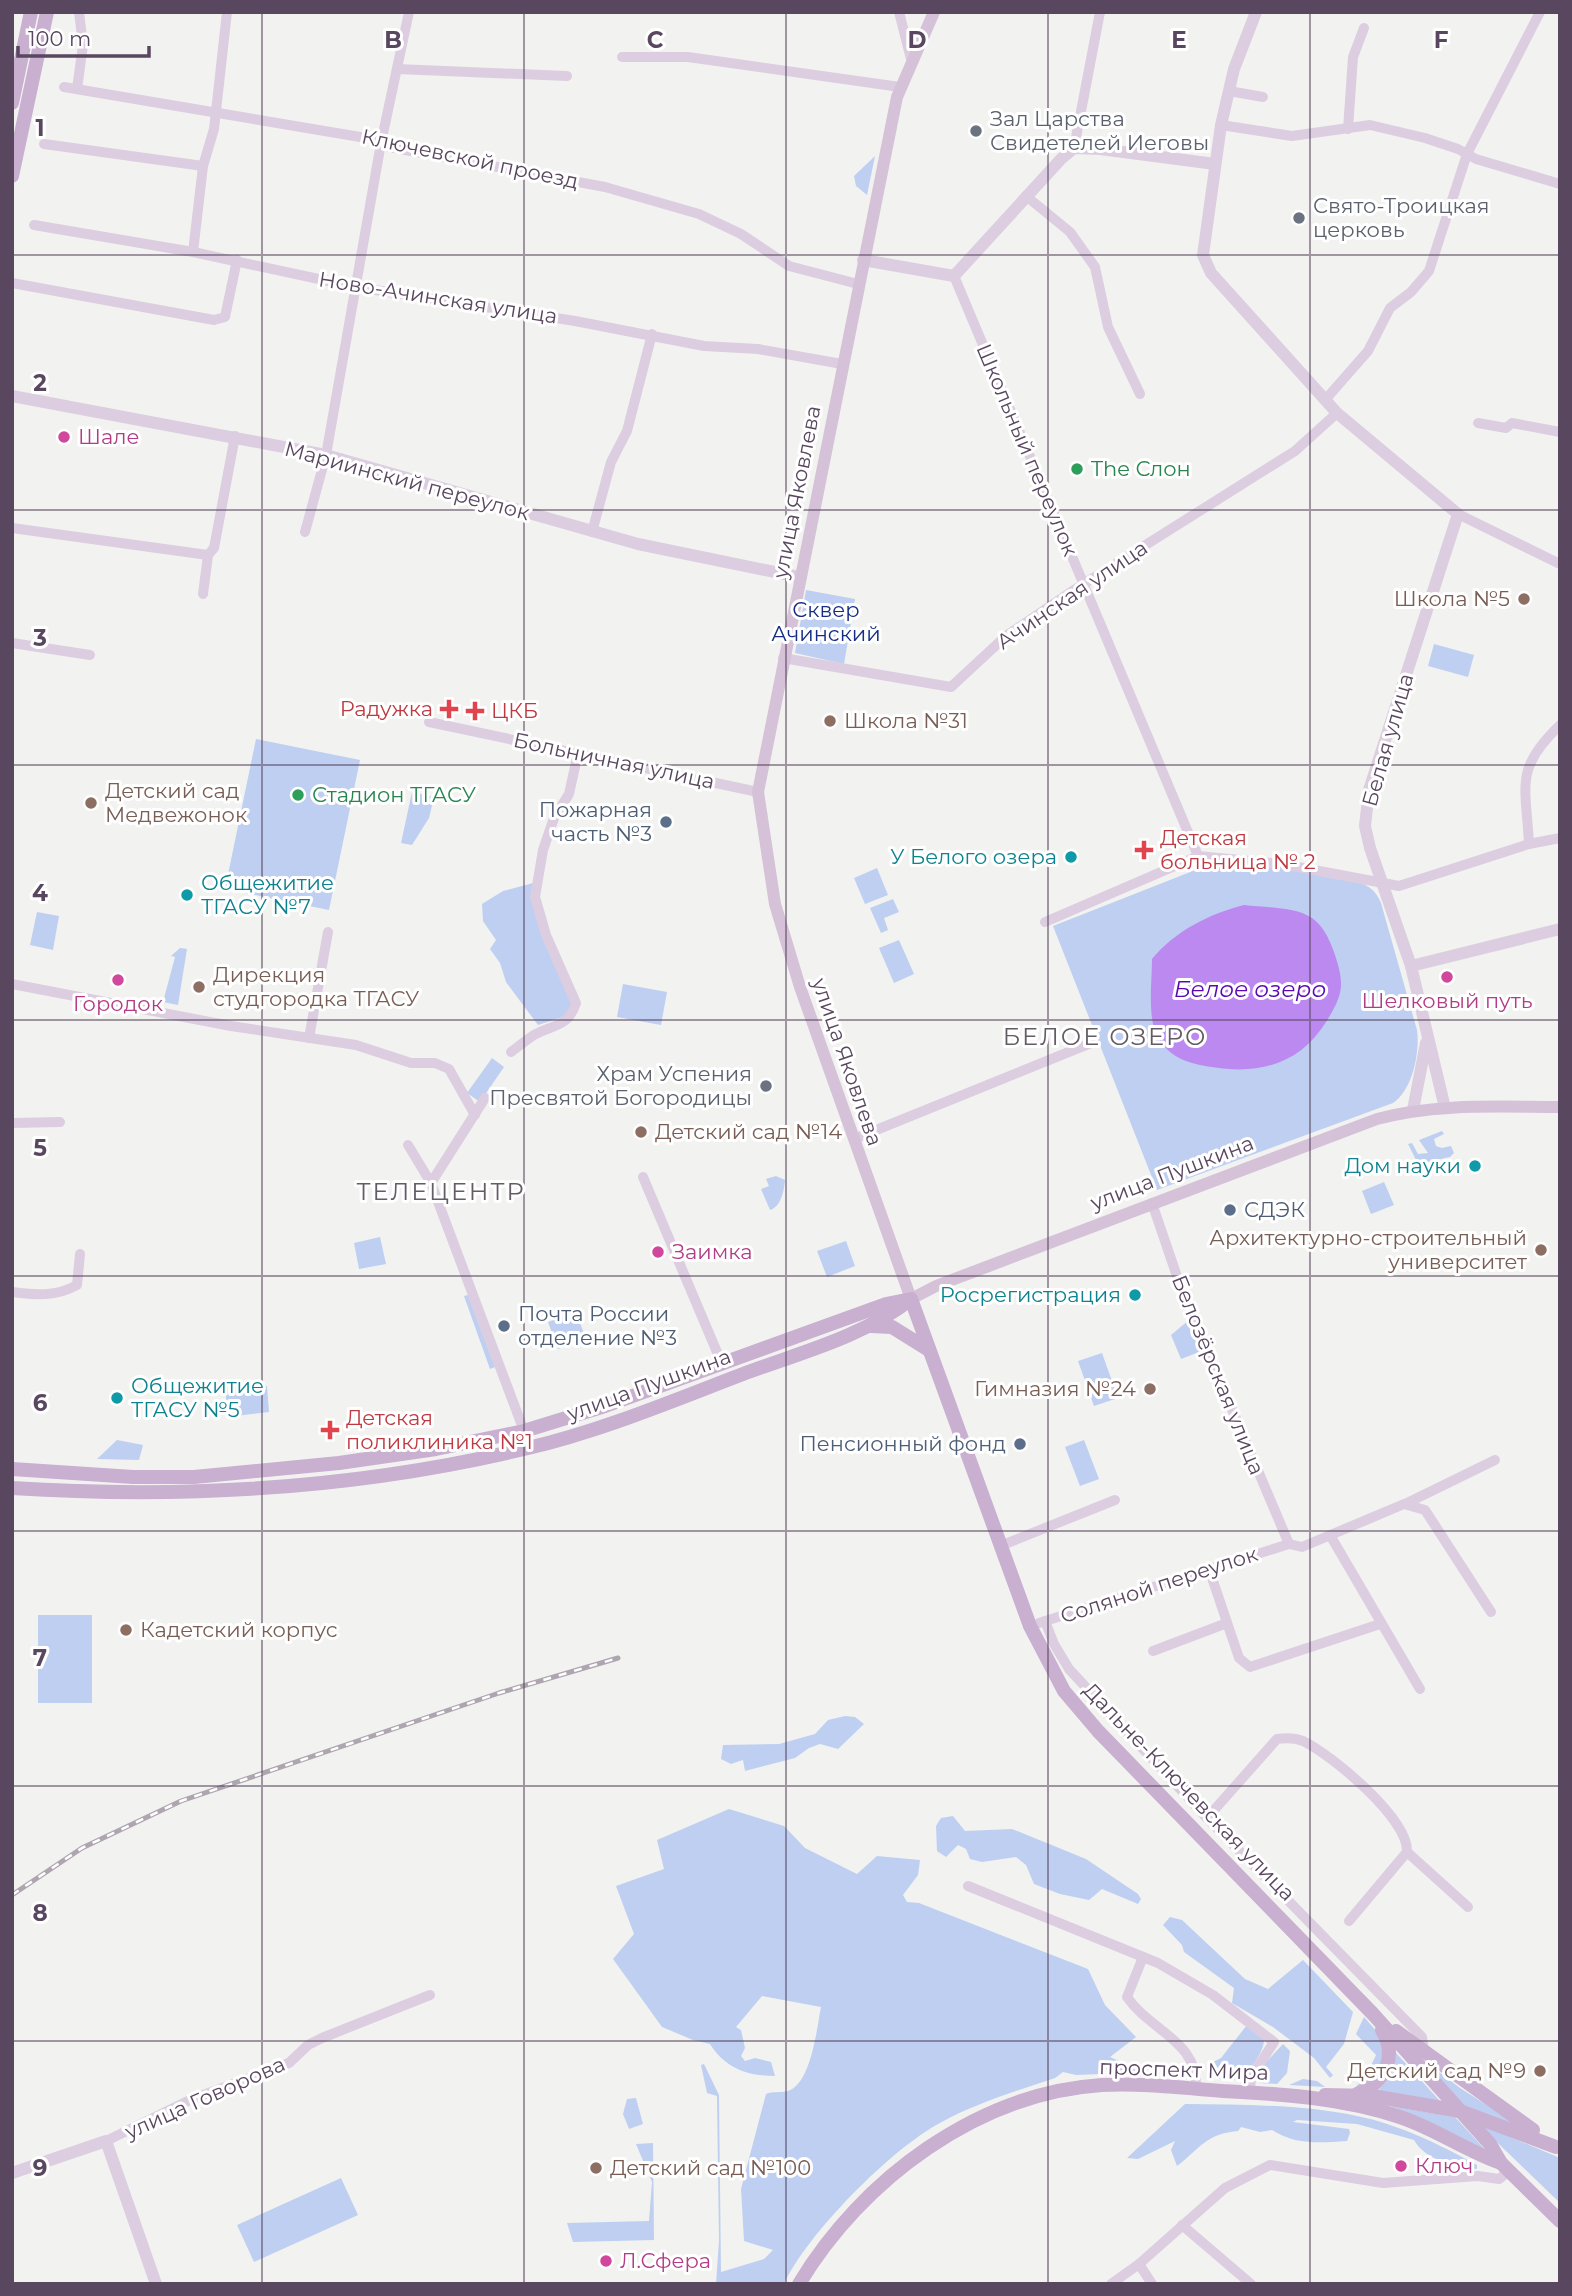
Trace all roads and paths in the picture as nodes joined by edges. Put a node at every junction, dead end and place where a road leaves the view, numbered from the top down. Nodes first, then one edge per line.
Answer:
1 (31, 12) edge
2 (47, 12) edge
3 (79, 12) edge
4 (227, 12) edge
5 (408, 12) edge
6 (899, 12) edge
7 (933, 12) edge
8 (1100, 12) edge
9 (1256, 12) edge
10 (1540, 12) edge
11 (1364, 28) dead end
12 (622, 57) dead end
13 (911, 59) junction
14 (397, 69) junction
15 (568, 76) dead end
16 (64, 87) dead end
17 (900, 87) junction
18 (77, 89) junction
19 (1229, 91) junction
20 (1263, 97) dead end
21 (12, 103) edge
22 (215, 110) junction
23 (1221, 125) junction
24 (1349, 129) junction
25 (381, 143) junction
26 (44, 144) dead end
27 (1074, 148) junction
28 (1467, 154) junction
29 (1215, 164) junction
30 (203, 166) junction
31 (12, 176) edge
32 (1560, 184) edge
33 (1026, 196) junction
34 (34, 225) dead end
35 (193, 252) junction
36 (237, 260) junction
37 (863, 260) junction
38 (954, 276) junction
39 (12, 283) edge
40 (858, 284) junction
41 (356, 287) junction
42 (652, 334) junction
43 (842, 364) junction
44 (1140, 394) dead end
45 (12, 397) edge
46 (1325, 400) junction
47 (1337, 413) junction
48 (1478, 423) dead end
49 (1560, 432) edge
50 (235, 436) junction
51 (325, 459) junction
52 (1458, 514) junction
53 (12, 528) edge
54 (305, 532) dead end
55 (592, 532) junction
56 (208, 555) junction
57 (1560, 564) edge
58 (799, 577) junction
59 (1084, 584) junction
60 (203, 594) dead end
61 (12, 643) edge
62 (90, 654) dead end
63 (783, 658) junction
64 (429, 722) dead end
65 (1560, 725) edge
66 (578, 753) junction
67 (758, 792) junction
68 (1560, 838) edge
69 (1529, 844) junction
70 (1198, 856) junction
71 (1384, 885) junction
72 (1045, 922) dead end
73 (1560, 929) edge
74 (328, 932) dead end
75 (1411, 966) junction
76 (12, 984) edge
77 (309, 1038) junction
78 (1427, 1039) junction
79 (1091, 1043) dead end
80 (511, 1052) dead end
81 (485, 1098) dead end
82 (1560, 1107) edge
83 (1445, 1108) junction
84 (1413, 1110) junction
85 (475, 1115) junction
86 (60, 1122) dead end
87 (12, 1123) edge
88 (854, 1139) junction
89 (408, 1144) dead end
90 (643, 1177) dead end
91 (431, 1183) junction
92 (1152, 1203) junction
93 (80, 1254) dead end
94 (12, 1292) edge
95 (911, 1299) junction
96 (871, 1326) junction
97 (929, 1350) junction
98 (722, 1364) junction
99 (524, 1431) junction
100 (1495, 1460) dead end
101 (12, 1469) edge
102 (12, 1488) edge
103 (1115, 1500) dead end
104 (1404, 1504) junction
105 (1330, 1535) junction
106 (1289, 1544) junction
107 (1000, 1546) junction
108 (1209, 1569) junction
109 (1491, 1612) dead end
110 (1045, 1621) junction
111 (1227, 1623) junction
112 (1380, 1623) junction
113 (1030, 1626) junction
114 (1153, 1651) dead end
115 (1420, 1689) dead end
116 (1207, 1818) junction
117 (1407, 1852) junction
118 (968, 1886) dead end
119 (1468, 1907) dead end
120 (1349, 1921) dead end
121 (1143, 1957) junction
122 (430, 1995) dead end
123 (1373, 2014) junction
124 (1424, 2053) junction
125 (1196, 2089) junction
126 (1250, 2092) junction
127 (1355, 2095) junction
128 (1317, 2097) junction
129 (1460, 2111) junction
130 (106, 2141) junction
131 (1558, 2148) edge
132 (1505, 2167) junction
133 (12, 2173) edge
134 (1560, 2221) edge
135 (1182, 2225) junction
136 (1139, 2264) junction
137 (156, 2284) edge
138 (799, 2284) edge
139 (1111, 2284) edge
140 (1152, 2284) edge
141 (1251, 2284) edge

1 - 21 main road
2 - 31 main road
3 - 18 street
4 - 22 street
5 - 14 street
6 - 13 street
7 - 13 main road, улица Яковлева
8 - 27 street
9 - 19 street
10 - 28 street
11 - 24 street
12 - 17 street
13 - 17 main road, улица Яковлева
14 - 15 street
14 - 25 street
16 - 18 street, Ключевской проезд
17 - 37 main road, улица Яковлева
18 - 22 street, Ключевской проезд
19 - 20 street
19 - 23 street
22 - 25 street, Ключевской проезд
22 - 30 street
23 - 24 street
23 - 29 street
24 - 28 street
25 - 40 street, Ключевской проезд
25 - 41 street
26 - 30 street
27 - 29 street
27 - 33 street
28 - 32 street
28 - 46 street
29 - 46 street
30 - 35 street
33 - 38 street
33 - 44 street
34 - 35 street, Ново-Ачинская улица
35 - 36 street, Ново-Ачинская улица
36 - 39 street
36 - 41 street, Ново-Ачинская улица
37 - 38 street
37 - 40 main road, улица Яковлева
38 - 59 street, Школьный переулок
40 - 43 main road, улица Яковлева
41 - 42 street, Ново-Ачинская улица
41 - 51 street
42 - 43 street, Ново-Ачинская улица
42 - 55 street
43 - 58 main road, улица Яковлева
45 - 50 street, Мариинский переулок
46 - 47 street
47 - 52 street
47 - 59 street, Ачинская улица
48 - 49 street
50 - 51 street, Мариинский переулок
50 - 56 street
51 - 54 street
51 - 55 street, Мариинский переулок
52 - 57 street
52 - 71 street, Белая улица
53 - 56 street
55 - 58 street, Мариинский переулок
56 - 60 street
58 - 63 main road, улица Яковлева
59 - 63 street, Ачинская улица
59 - 70 street, Школьный переулок
61 - 62 street
63 - 67 main road, улица Яковлева
64 - 66 street, Больничная улица
65 - 69 street
66 - 67 street, Больничная улица
66 - 80 street
67 - 88 main road, улица Яковлева
68 - 69 street
69 - 71 street
70 - 71 street
70 - 72 street
71 - 75 street, Белая улица
73 - 75 street
74 - 77 street
75 - 78 street
76 - 77 street
77 - 85 street
78 - 83 street
78 - 84 street
79 - 88 street
81 - 85 street
82 - 83 main road, улица Пушкина
83 - 84 main road, улица Пушкина
84 - 92 main road, улица Пушкина
85 - 91 street
86 - 87 street
88 - 95 main road, улица Яковлева
89 - 91 street
90 - 98 street
91 - 99 street
92 - 95 main road, улица Пушкина
92 - 106 street, Белозёрская улица
93 - 94 street
95 - 96 main road, улица Пушкина
95 - 97 main road, Дальне-Ключевская улица
95 - 98 main road, улица Пушкина
96 - 97 main road
96 - 102 main road, улица Пушкина
97 - 107 main road, Дальне-Ключевская улица
98 - 99 main road, улица Пушкина
99 - 101 main road, улица Пушкина
100 - 104 street, Соляной переулок
103 - 107 street
104 - 105 street, Соляной переулок
104 - 109 street
105 - 106 street, Соляной переулок
105 - 112 street
106 - 108 street, Соляной переулок
107 - 113 main road, Дальне-Ключевская улица
108 - 110 street, Соляной переулок
108 - 111 street
110 - 113 street, Соляной переулок
110 - 116 street
111 - 112 street
111 - 114 street
112 - 115 street
113 - 123 main road, Дальне-Ключевская улица
116 - 117 street
116 - 124 street
117 - 119 street
117 - 120 street
118 - 121 street
121 - 125 street
121 - 126 street
122 - 130 street, улица Говорова
123 - 124 main road, Дальне-Ключевская улица
123 - 127 main road
123 - 129 main road, Дальне-Ключевская улица
124 - 131 main road, Дальне-Ключевская улица
125 - 126 main road, проспект Мира
125 - 138 main road, проспект Мира
126 - 128 main road, проспект Мира
127 - 128 main road
127 - 129 main road
128 - 132 main road, проспект Мира
129 - 131 main road
129 - 132 main road, Дальне-Ключевская улица
130 - 133 street, улица Говорова
130 - 137 street
132 - 134 main road, Дальне-Ключевская улица
132 - 135 street
135 - 136 street
135 - 141 street
136 - 139 street
136 - 140 street

